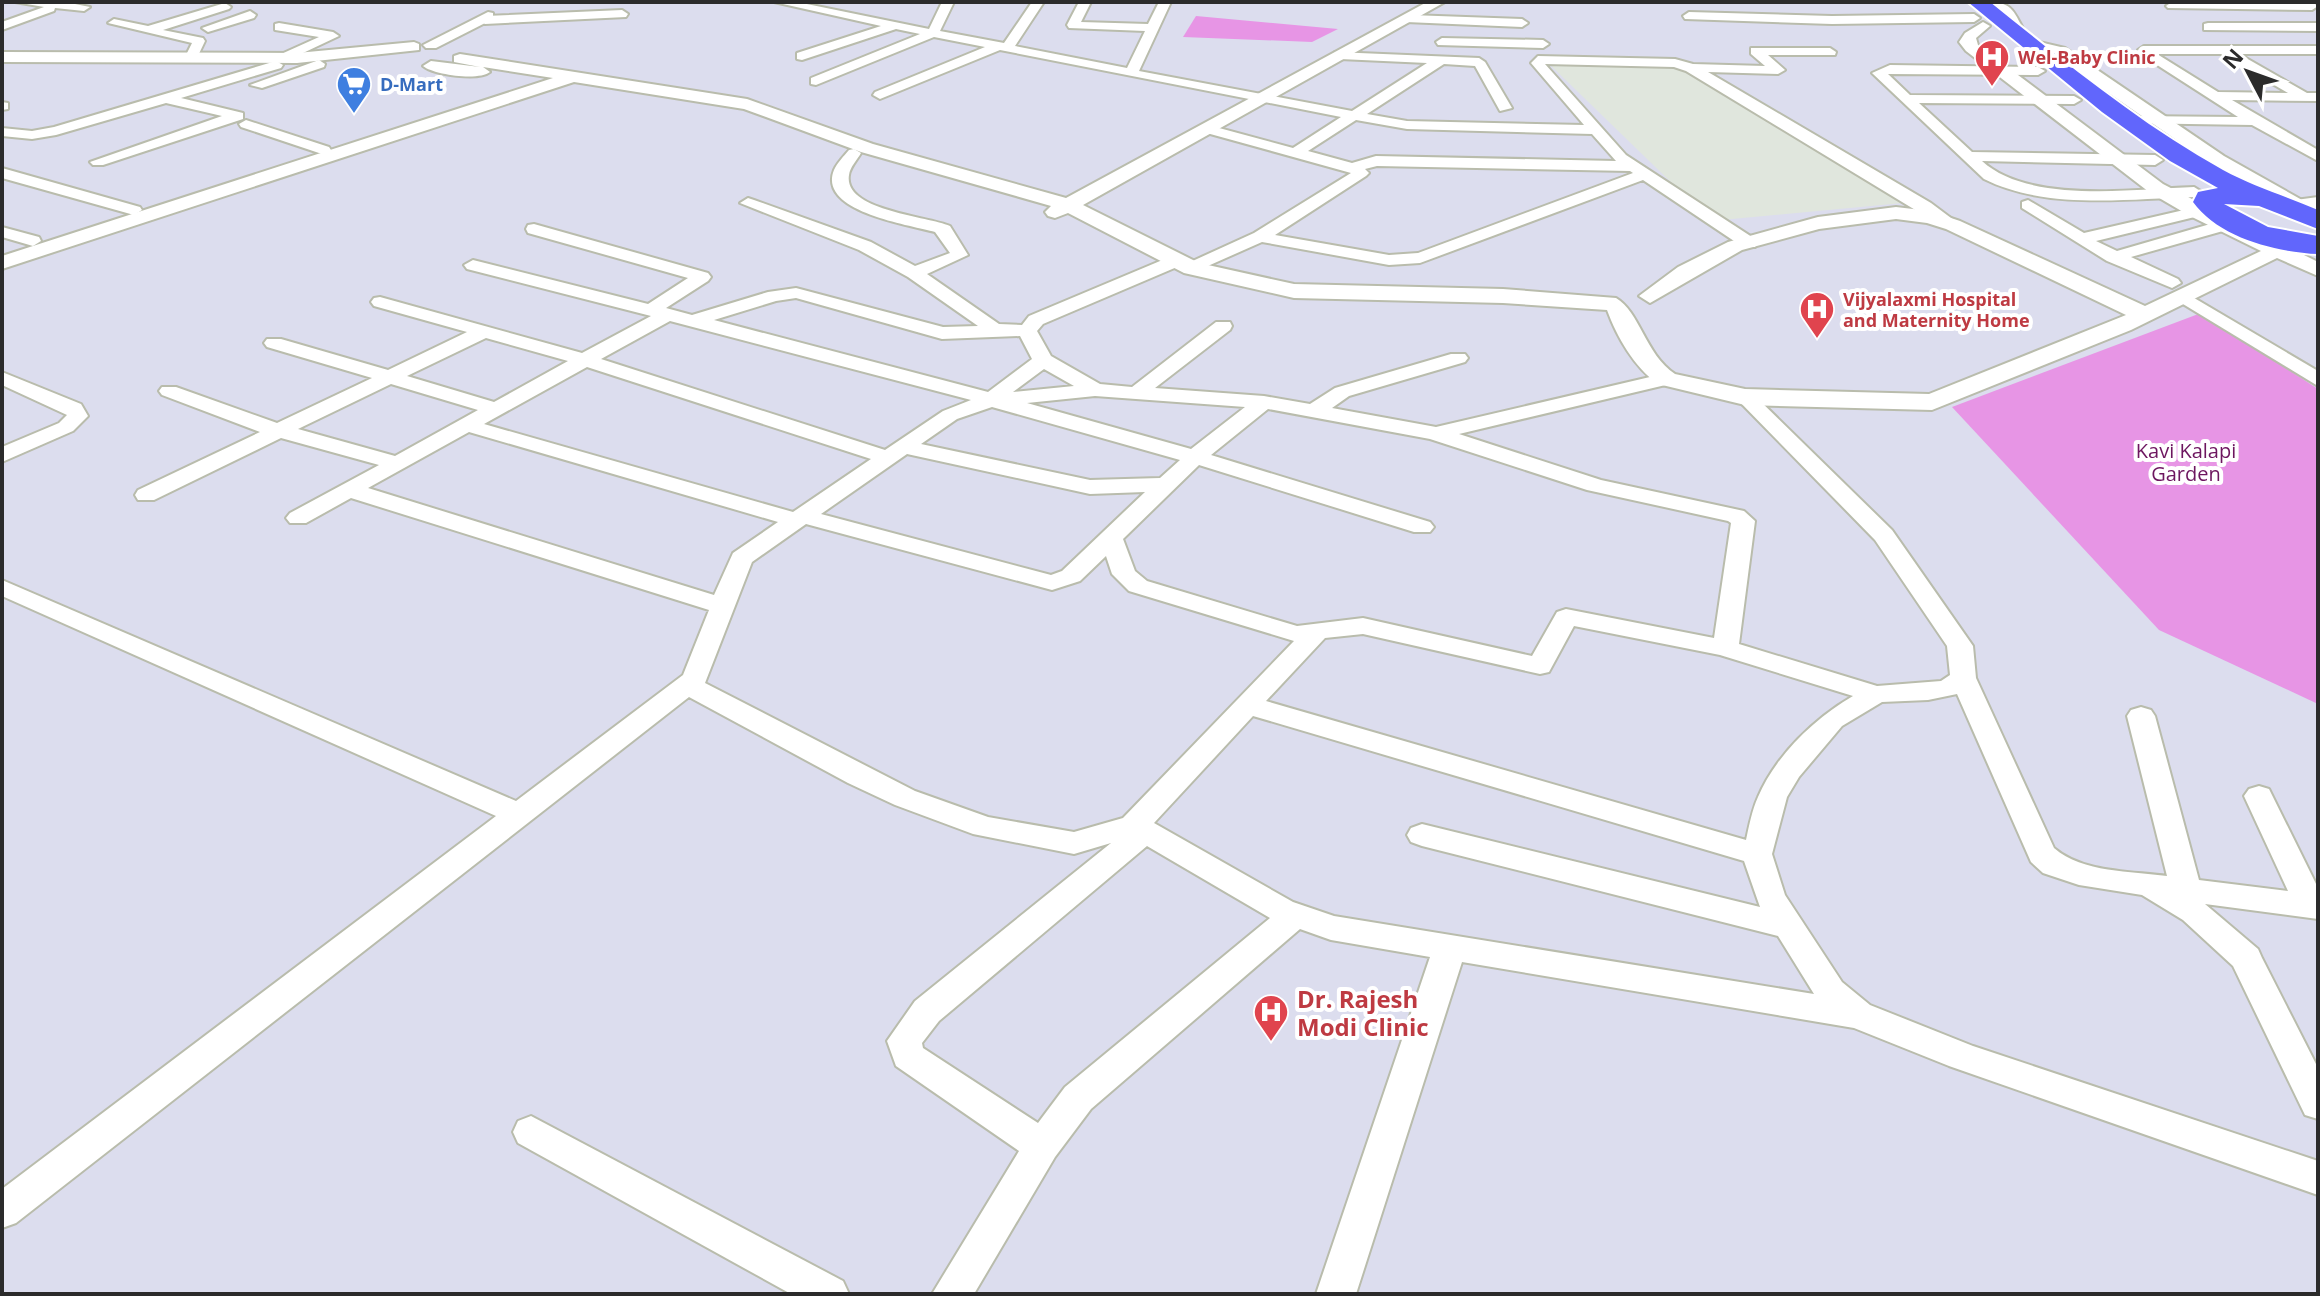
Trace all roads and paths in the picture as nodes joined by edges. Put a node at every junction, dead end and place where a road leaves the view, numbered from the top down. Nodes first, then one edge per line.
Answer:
1 (21, 2) edge
2 (780, 2) edge
3 (859, 2) edge
4 (948, 2) edge
5 (1038, 2) edge
6 (1085, 2) edge
7 (1165, 2) edge
8 (1438, 2) edge
9 (1953, 2) edge
10 (1682, 4) edge
11 (2169, 4) edge
12 (61, 5) junction
13 (1799, 5) dead end
14 (840, 6) dead end
15 (1819, 6) dead end
16 (2311, 6) edge
17 (84, 7) dead end
18 (225, 7) dead end
19 (489, 10) edge
20 (821, 10) junction
21 (1411, 10) edge
22 (622, 14) dead end
23 (250, 15) dead end
24 (850, 16) junction
25 (1689, 16) dead end
26 (1976, 18) edge
27 (1841, 20) junction
28 (114, 23) dead end
29 (1522, 23) dead end
30 (895, 25) junction
31 (2, 26) edge
32 (279, 27) dead end
33 (2208, 27) junction
34 (2318, 27) edge
35 (1152, 28) junction
36 (149, 30) junction
37 (933, 33) junction
38 (180, 36) junction
39 (2025, 40) junction
40 (1367, 41) junction
41 (1399, 41) dead end
42 (1431, 42) dead end
43 (1543, 44) dead end
44 (431, 45) junction
45 (414, 47) junction
46 (1004, 47) junction
47 (2247, 49) junction
48 (2223, 50) junction
49 (2316, 51) edge
50 (1830, 52) dead end
51 (463, 53) junction
52 (1340, 55) junction
53 (802, 56) dead end
54 (2, 57) edge
55 (191, 57) junction
56 (1443, 59) junction
57 (280, 61) junction
58 (319, 64) junction
59 (2, 65) edge
60 (413, 65) junction
61 (1691, 68) junction
62 (2001, 71) junction
63 (2038, 71) junction
64 (1131, 73) junction
65 (557, 78) junction
66 (816, 81) dead end
67 (880, 95) dead end
68 (1239, 95) junction
69 (2216, 96) junction
70 (2312, 97) edge
71 (164, 98) junction
72 (1907, 99) junction
73 (2038, 99) junction
74 (1263, 100) junction
75 (2074, 100) junction
76 (196, 105) junction
77 (1505, 108) dead end
78 (1354, 116) junction
79 (2130, 120) junction
80 (2159, 120) junction
81 (2255, 121) junction
82 (246, 124) dead end
83 (1208, 129) junction
84 (1595, 130) junction
85 (2, 132) edge
86 (55, 146) dead end
87 (324, 150) junction
88 (854, 153) junction
89 (1295, 153) junction
90 (1968, 156) junction
91 (2318, 156) edge
92 (2183, 158) junction
93 (2115, 159) junction
94 (2214, 159) junction
95 (2155, 160) junction
96 (98, 162) dead end
97 (1353, 168) junction
98 (1638, 170) junction
99 (2, 173) edge
100 (2164, 193) junction
101 (2253, 196) junction
102 (2199, 202) junction
103 (2318, 202) edge
104 (748, 203) dead end
105 (2028, 205) dead end
106 (1047, 206) junction
107 (2290, 206) junction
108 (134, 210) junction
109 (1951, 224) junction
110 (2224, 225) junction
111 (534, 229) dead end
112 (2, 232) edge
113 (1794, 232) junction
114 (1260, 237) junction
115 (2082, 239) junction
116 (33, 241) junction
117 (2297, 242) edge
118 (1749, 243) junction
119 (2, 251) edge
120 (2113, 257) junction
121 (2, 263) edge
122 (1185, 264) junction
123 (473, 265) dead end
124 (914, 273) junction
125 (2178, 290) junction
126 (380, 302) dead end
127 (1623, 302) junction
128 (660, 312) junction
129 (2101, 314) junction
130 (2131, 315) junction
131 (693, 321) junction
132 (1223, 326) dead end
133 (992, 327) junction
134 (485, 331) junction
135 (1027, 331) junction
136 (274, 343) dead end
137 (1458, 358) dead end
138 (585, 360) junction
139 (1043, 360) junction
140 (385, 377) junction
141 (2, 378) edge
142 (1667, 379) junction
143 (2318, 380) edge
144 (1095, 390) junction
145 (169, 391) dead end
146 (1136, 393) junction
147 (1745, 397) junction
148 (989, 401) junction
149 (1264, 402) junction
150 (1899, 403) junction
151 (497, 409) junction
152 (1314, 411) junction
153 (466, 425) junction
154 (276, 430) junction
155 (1434, 433) junction
156 (896, 453) junction
157 (2, 455) edge
158 (1195, 457) junction
159 (398, 463) junction
160 (1167, 485) junction
161 (350, 490) junction
162 (146, 495) dead end
163 (298, 518) dead end
164 (800, 518) junction
165 (1422, 527) dead end
166 (1111, 538) junction
167 (2, 587) edge
168 (723, 606) junction
169 (1318, 631) junction
170 (1725, 648) junction
171 (1963, 678) junction
172 (688, 685) junction
173 (1876, 694) junction
174 (1248, 705) junction
175 (2141, 716) dead end
176 (2259, 796) dead end
177 (519, 814) junction
178 (1139, 828) junction
179 (1422, 835) dead end
180 (1757, 854) junction
181 (2141, 884) junction
182 (2186, 889) junction
183 (2315, 906) edge
184 (1295, 915) junction
185 (1787, 926) junction
186 (1450, 947) junction
187 (1858, 1015) junction
188 (2318, 1104) edge
189 (531, 1132) dead end
190 (1042, 1146) junction
191 (2318, 1178) edge
192 (2, 1211) edge
193 (961, 1291) edge
194 (829, 1294) edge
195 (1336, 1294) edge

1 - 12 street
2 - 20 street
3 - 24 street
4 - 37 street
5 - 46 street
6 - 35 street
7 - 35 street
8 - 21 street
9 - 26 highway
10 - 13 street
11 - 16 street
11 - 33 street
12 - 17 street
12 - 31 street
14 - 20 street
15 - 27 street
18 - 36 street
19 - 22 street
19 - 44 street
19 - 51 street
20 - 24 street
21 - 29 street
21 - 40 street
21 - 68 street
23 - 38 street
24 - 30 street
25 - 27 street
26 - 27 street
26 - 39 highway
26 - 62 street
26 - 63 highway
28 - 36 street
30 - 37 street
30 - 53 street
32 - 57 street
33 - 34 street
33 - 47 street
35 - 64 street
36 - 38 street
37 - 46 street
37 - 66 street
38 - 55 street
39 - 79 highway
39 - 80 street
40 - 41 street
40 - 52 street
42 - 43 street
44 - 45 street
44 - 51 street
45 - 57 street
45 - 60 street
46 - 64 street
46 - 67 street
47 - 48 street
47 - 49 street
48 - 69 street
48 - 70 street
50 - 61 street
51 - 60 street
51 - 65 street
52 - 56 street
52 - 74 street
54 - 55 street
55 - 57 street
56 - 77 street
56 - 78 street
57 - 58 street
57 - 59 street
57 - 71 street
58 - 60 street
58 - 76 street
60 - 65 street
61 - 84 street
61 - 109 street
62 - 63 street
62 - 72 street
62 - 73 street
63 - 75 highway
64 - 68 street
65 - 87 street
65 - 88 street
65 - 106 street
65 - 121 street
68 - 74 street
68 - 106 street
69 - 70 street
69 - 81 street
71 - 76 street
71 - 85 street
72 - 73 street
72 - 90 street
73 - 75 street
73 - 93 street
74 - 78 street
74 - 83 street
75 - 95 highway
76 - 86 street
76 - 96 street
78 - 84 street
78 - 89 street
79 - 80 street
79 - 92 highway
80 - 81 street
80 - 94 street
81 - 91 street
82 - 87 street
83 - 89 street
83 - 106 street
84 - 98 street
87 - 108 street
88 - 106 street
88 - 124 street
89 - 97 street
90 - 93 street
90 - 100 street
92 - 94 highway
92 - 101 highway
93 - 95 street
93 - 100 street
94 - 107 street
95 - 102 highway
97 - 98 street
97 - 114 street
98 - 114 street
98 - 118 street
99 - 108 street
100 - 102 street
101 - 102 highway
101 - 107 highway
102 - 110 street
102 - 115 street
102 - 117 highway
103 - 107 street
104 - 124 street
105 - 115 street
106 - 122 street
107 - 117 highway
108 - 116 street
109 - 113 street
109 - 130 street
110 - 117 street
110 - 120 street
111 - 128 street
112 - 116 street
113 - 118 street
113 - 129 street
114 - 122 street
115 - 120 street
116 - 119 street
117 - 125 street
118 - 127 street
120 - 125 street
122 - 127 street
122 - 135 street
123 - 128 street
124 - 133 street
125 - 130 street
125 - 143 street
126 - 134 street
127 - 142 street
128 - 131 street
128 - 138 street
129 - 130 street
129 - 150 street
130 - 150 street
131 - 133 street
131 - 148 street
132 - 146 street
133 - 135 street
134 - 138 street
134 - 140 street
135 - 139 street
136 - 140 street
137 - 152 street
138 - 151 street
138 - 156 street
139 - 144 street
139 - 148 street
140 - 151 street
140 - 154 street
141 - 157 street
142 - 147 street
142 - 155 street
144 - 146 street
144 - 148 street
145 - 154 street
146 - 149 street
147 - 150 street
147 - 171 street
148 - 156 street
148 - 158 street
149 - 152 street
149 - 158 street
151 - 153 street
152 - 155 street
153 - 159 street
153 - 164 street
154 - 159 street
154 - 162 street
155 - 170 street
156 - 160 street
156 - 164 street
158 - 160 street
158 - 165 street
159 - 161 street
160 - 166 street
161 - 163 street
161 - 168 street
164 - 166 street
164 - 168 street
166 - 169 street
167 - 177 street
168 - 172 street
169 - 170 street
169 - 174 street
170 - 173 street
171 - 173 street
171 - 181 street
172 - 177 street
172 - 178 street
173 - 180 street
174 - 178 street
174 - 180 street
175 - 182 street
176 - 183 street
177 - 192 street
178 - 184 street
178 - 190 street
179 - 185 street
180 - 185 street
181 - 182 street
181 - 188 street
182 - 183 street
184 - 186 street
184 - 190 street
185 - 187 street
186 - 187 street
186 - 195 street
187 - 191 street
189 - 194 street
190 - 193 street

